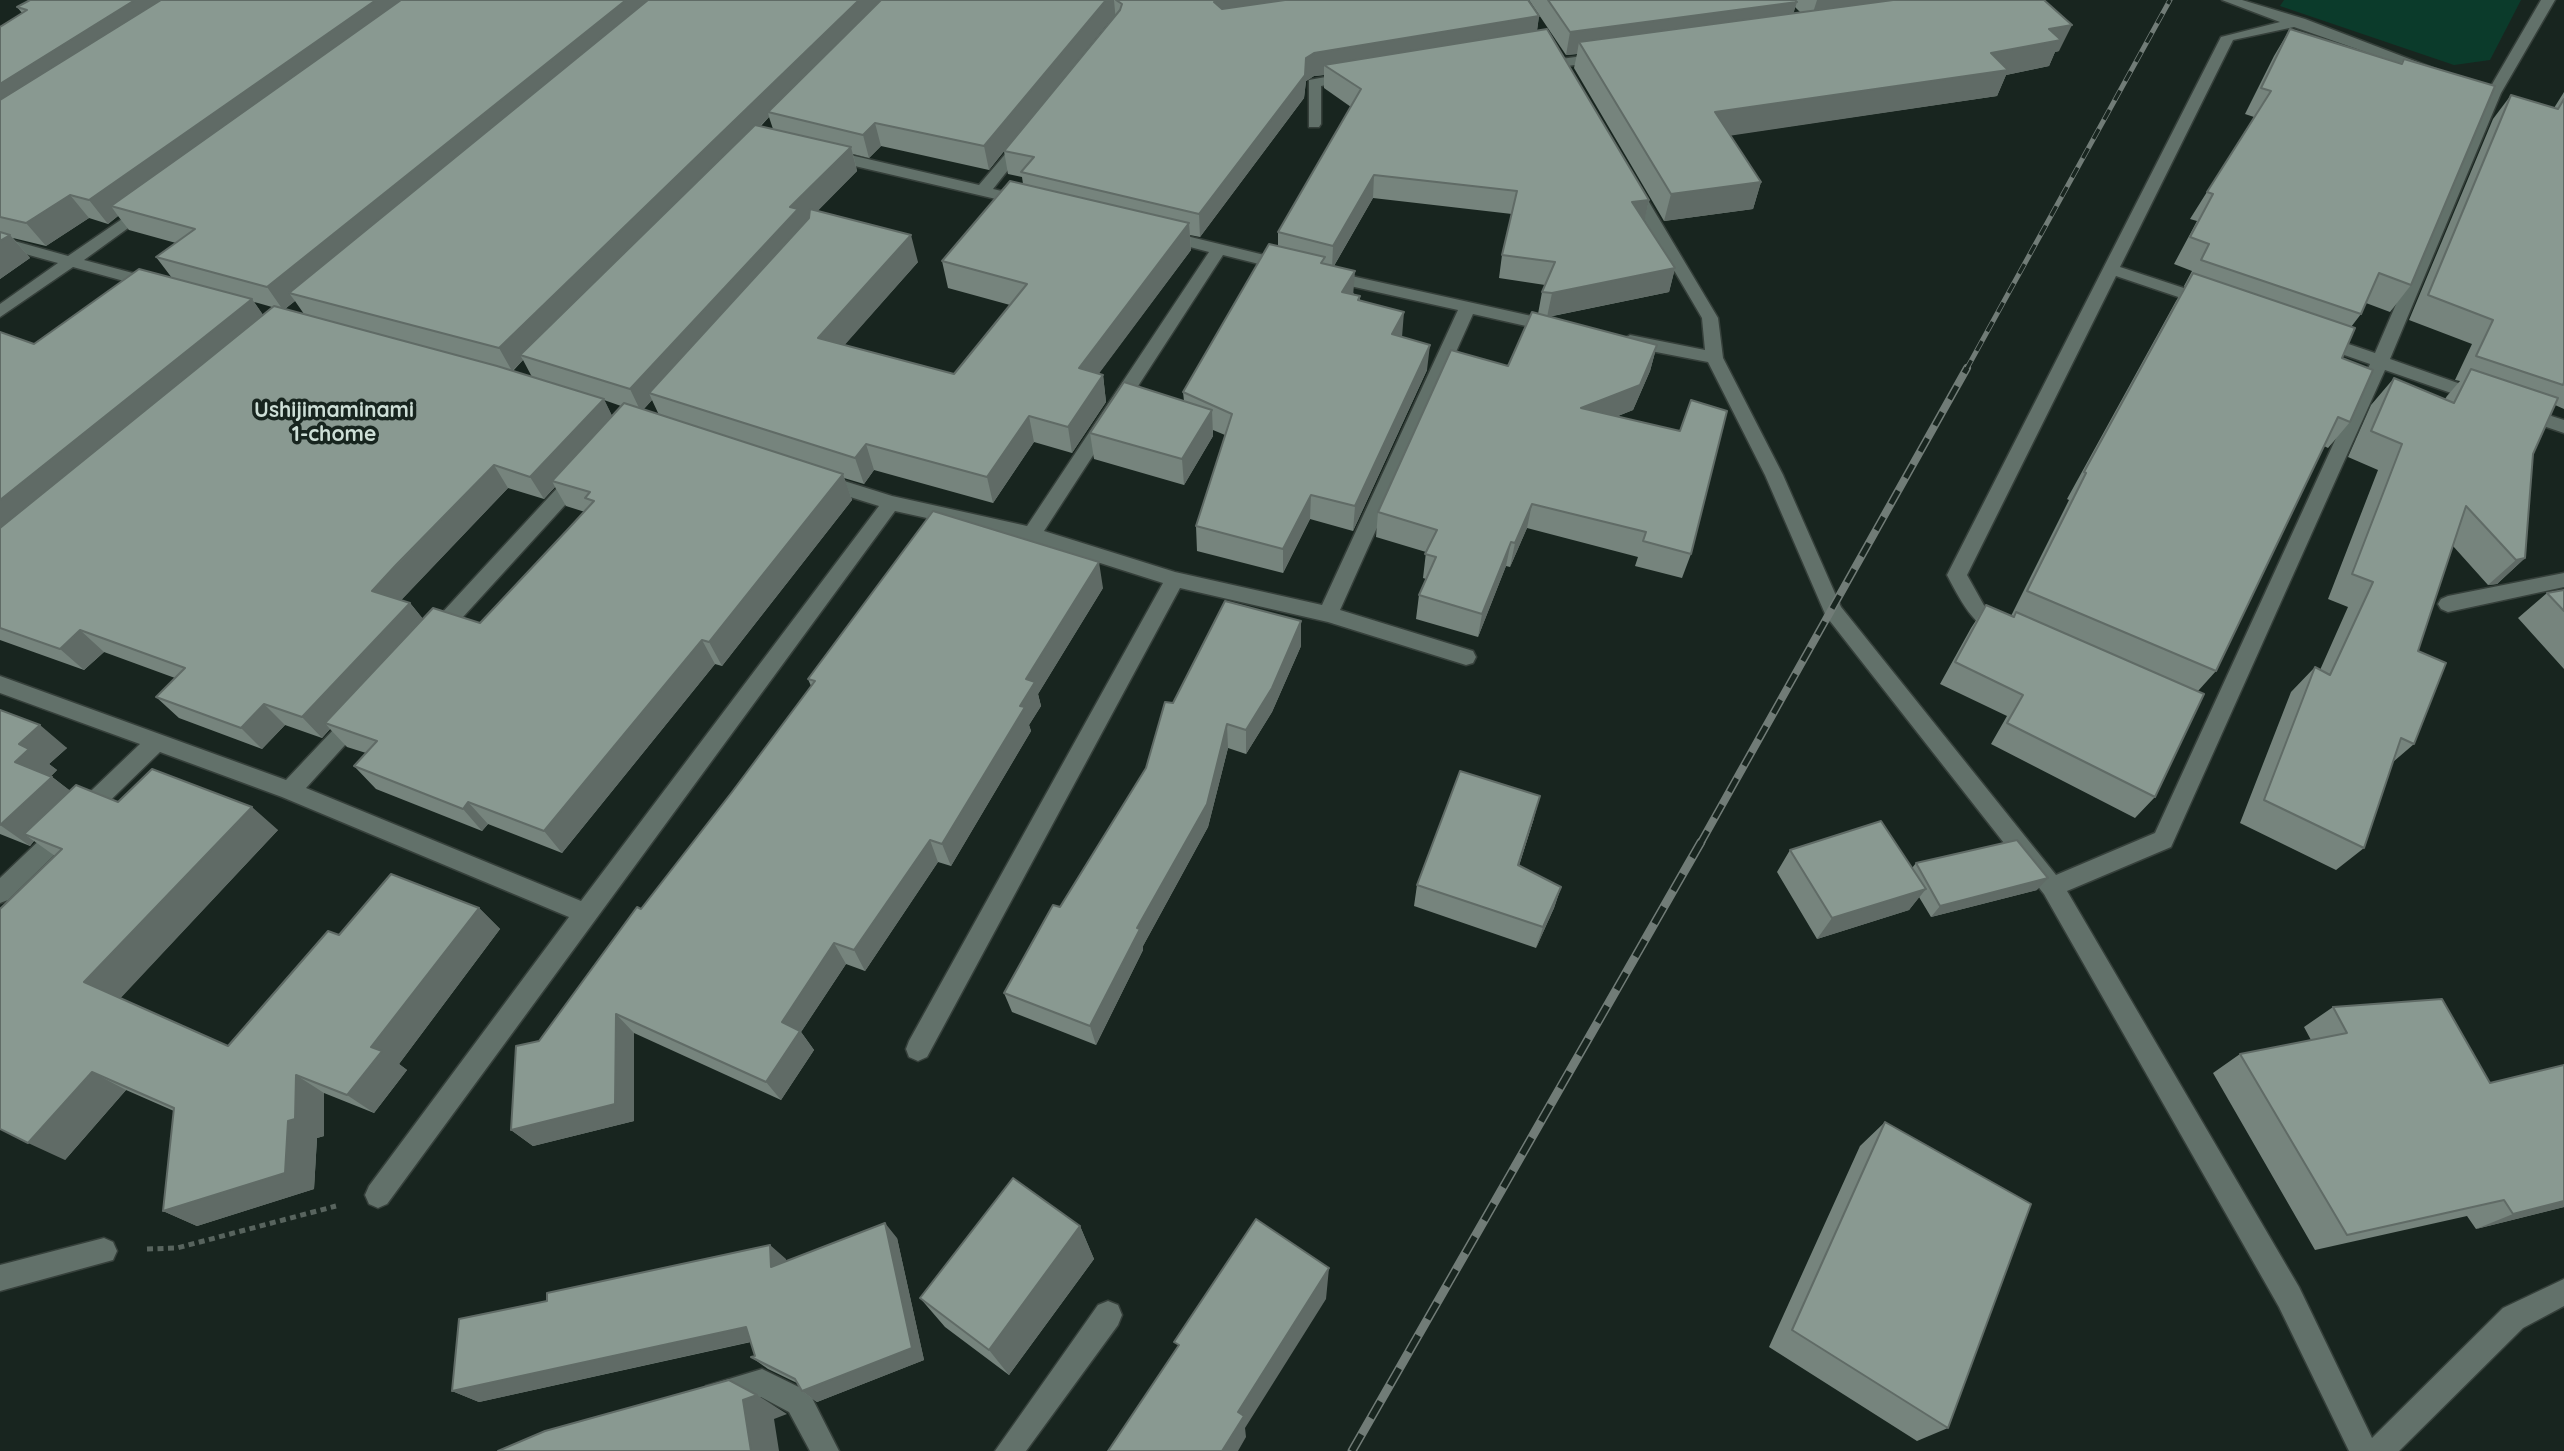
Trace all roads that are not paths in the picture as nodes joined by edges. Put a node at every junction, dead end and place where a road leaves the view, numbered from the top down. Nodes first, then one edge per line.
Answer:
1 (2229, 0) edge
2 (2548, 0) edge
3 (2300, 22) junction
4 (1548, 44) edge
5 (1615, 56) edge
6 (1561, 63) junction
7 (1369, 74) edge
8 (2443, 74) edge
9 (1574, 86) edge
10 (1314, 124) dead end
11 (1036, 125) edge
12 (814, 152) edge
13 (1622, 167) edge
14 (984, 191) junction
15 (162, 197) edge
16 (1049, 207) edge
17 (1140, 230) edge
18 (0, 242) edge
19 (1219, 249) junction
20 (71, 262) junction
21 (2113, 270) junction
22 (173, 290) edge
23 (1467, 309) junction
24 (2227, 309) edge
25 (0, 312) edge
26 (1577, 331) edge
27 (2304, 335) edge
28 (1618, 339) edge
29 (1714, 358) junction
30 (2380, 361) junction
31 (2564, 427) edge
32 (595, 459) edge
33 (800, 474) edge
34 (891, 503) junction
35 (1032, 534) junction
36 (1175, 579) junction
37 (2564, 580) edge
38 (2448, 604) dead end
39 (1328, 614) junction
40 (2017, 631) edge
41 (419, 650) edge
42 (1465, 657) dead end
43 (0, 684) edge
44 (373, 701) edge
45 (156, 742) junction
46 (290, 791) junction
47 (2052, 887) junction
48 (0, 893) edge
49 (585, 913) junction
50 (918, 1049) dead end
51 (378, 1195) road end
52 (104, 1251) road end
53 (0, 1278) edge
54 (2564, 1292) edge
55 (1108, 1315) dead end
56 (684, 1405) edge
57 (825, 1451) edge
58 (1009, 1451) edge
59 (2364, 1451) edge
60 (2379, 1451) edge

1 - 3 street
2 - 30 street
3 - 8 street
3 - 21 street
4 - 6 street
5 - 6 street
6 - 9 street
7 - 10 street
11 - 14 street
12 - 14 street
13 - 29 street
14 - 16 street
15 - 20 street
17 - 19 street
18 - 20 street
19 - 23 street
19 - 35 street
20 - 22 street
20 - 25 street
21 - 24 street
21 - 40 street
23 - 26 street
23 - 39 street
27 - 30 street
28 - 29 street
29 - 47 street
30 - 31 street
30 - 47 street
32 - 41 street
33 - 34 street
34 - 35 street
34 - 49 street
35 - 36 street
36 - 39 street
36 - 50 street
37 - 38 street
39 - 42 street
43 - 45 street
44 - 46 street
45 - 46 street
45 - 48 street
46 - 49 street
47 - 59 street
49 - 51 street
52 - 53 street
54 - 60 street
55 - 58 street
56 - 57 street

